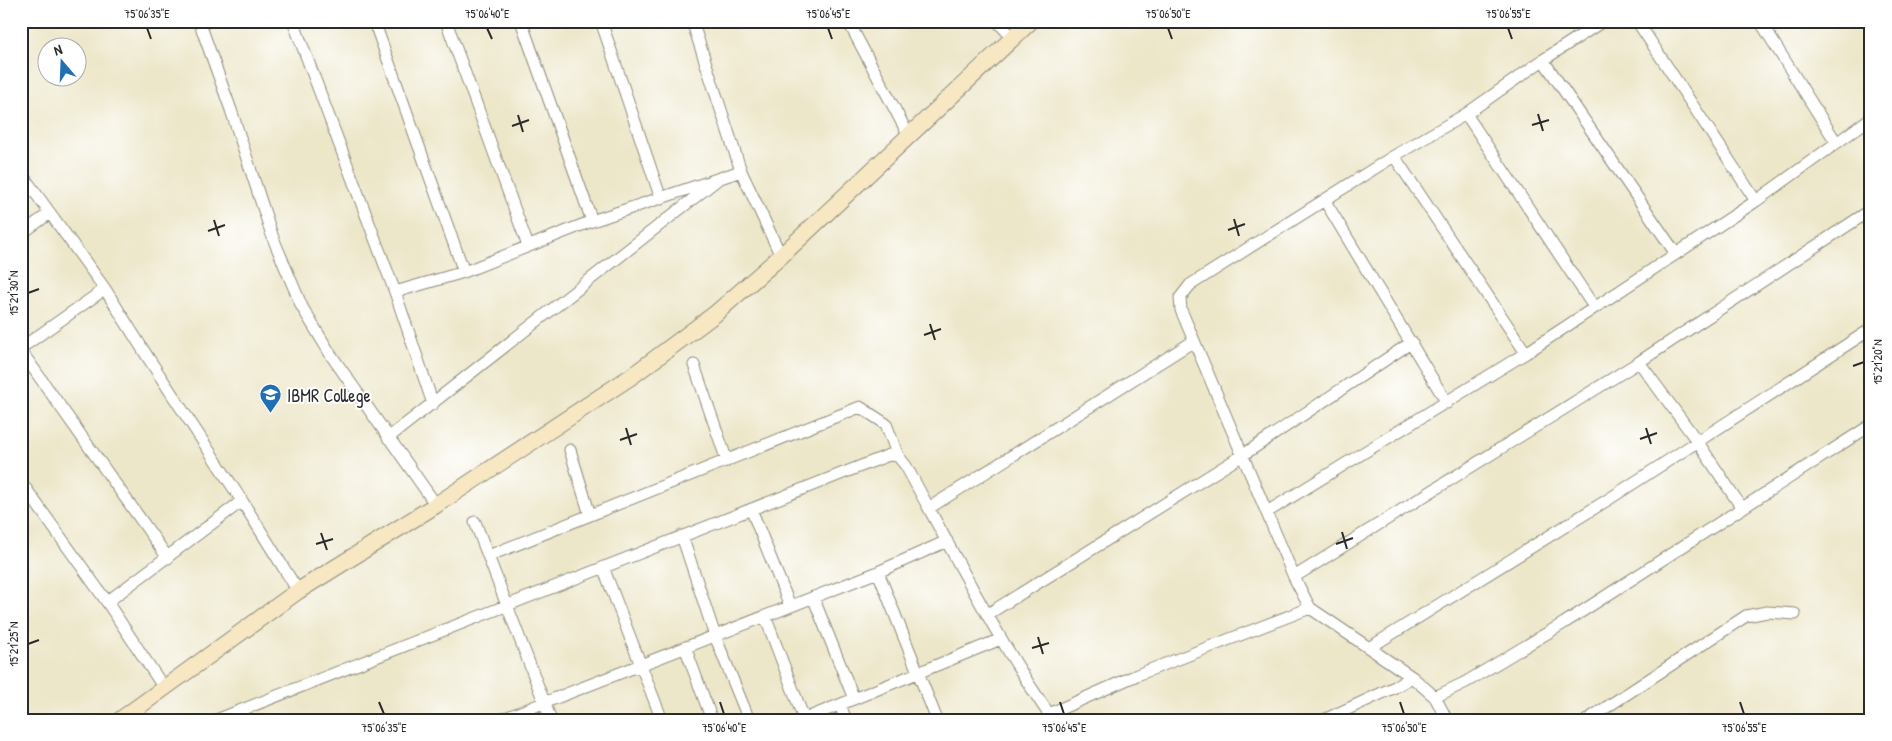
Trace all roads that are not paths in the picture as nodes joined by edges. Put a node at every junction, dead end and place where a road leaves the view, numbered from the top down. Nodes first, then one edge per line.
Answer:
1 (199, 21) edge
2 (293, 21) edge
3 (374, 21) edge
4 (446, 21) edge
5 (521, 21) edge
6 (600, 21) edge
7 (692, 21) edge
8 (848, 21) edge
9 (997, 21) edge
10 (1031, 21) edge
11 (1603, 21) edge
12 (1636, 21) edge
13 (1760, 21) edge
14 (1013, 38) junction
15 (1543, 60) junction
16 (1466, 114) junction
17 (1871, 118) edge
18 (908, 136) junction
19 (1836, 142) junction
20 (1394, 156) junction
21 (741, 172) junction
22 (21, 173) edge
23 (717, 180) junction
24 (661, 199) junction
25 (1325, 201) junction
26 (1756, 201) junction
27 (1871, 210) edge
28 (50, 213) junction
29 (592, 221) junction
30 (21, 234) edge
31 (528, 246) junction
32 (1676, 254) junction
33 (781, 256) junction
34 (464, 272) junction
35 (105, 289) junction
36 (395, 292) junction
37 (1594, 308) junction
38 (1871, 330) edge
39 (1194, 341) junction
40 (1412, 342) junction
41 (21, 350) edge
42 (1526, 353) junction
43 (1639, 362) junction
44 (694, 365) dead end
45 (1447, 403) junction
46 (433, 404) junction
47 (1871, 425) edge
48 (388, 438) junction
49 (1697, 441) junction
50 (570, 450) dead end
51 (1243, 455) junction
52 (898, 456) junction
53 (727, 460) junction
54 (21, 482) edge
55 (242, 501) junction
56 (436, 505) junction
57 (929, 508) junction
58 (1742, 508) junction
59 (751, 509) junction
60 (1267, 512) junction
61 (590, 515) junction
62 (475, 522) dead end
63 (682, 536) junction
64 (947, 541) junction
65 (488, 556) junction
66 (168, 558) junction
67 (603, 568) junction
68 (878, 572) junction
69 (1294, 577) junction
70 (298, 591) junction
71 (813, 597) junction
72 (107, 602) junction
73 (507, 605) junction
74 (790, 606) junction
75 (1310, 608) junction
76 (988, 614) junction
77 (1795, 614) dead end
78 (765, 616) junction
79 (715, 636) junction
80 (1001, 639) junction
81 (685, 647) junction
82 (1369, 648) junction
83 (642, 664) junction
84 (918, 673) junction
85 (1412, 677) junction
86 (164, 688) junction
87 (1436, 697) junction
88 (854, 699) junction
89 (544, 702) junction
90 (840, 705) junction
91 (1051, 717) edge
92 (803, 719) edge
93 (120, 720) edge
94 (216, 720) edge
95 (500, 720) edge
96 (552, 720) edge
97 (662, 720) edge
98 (712, 720) edge
99 (749, 720) edge
100 (846, 720) edge
101 (937, 720) edge
102 (1324, 720) edge
103 (1446, 720) edge
104 (1587, 720) edge

1 - 48 street
2 - 36 street
3 - 34 street
4 - 31 street
5 - 29 street
6 - 24 street
7 - 21 street
8 - 18 street
9 - 14 street
10 - 14 street
11 - 15 street
12 - 26 street
13 - 19 street
14 - 18 street
15 - 16 street
15 - 32 street
16 - 20 street
16 - 37 street
17 - 19 street
18 - 33 street
19 - 26 street
20 - 25 street
20 - 42 street
21 - 23 street
21 - 33 street
22 - 28 street
23 - 24 street
23 - 46 street
24 - 29 street
25 - 39 street
25 - 40 street
26 - 32 street
27 - 43 street
28 - 30 street
28 - 35 street
29 - 31 street
31 - 34 street
32 - 37 street
33 - 56 street
34 - 36 street
35 - 41 street
35 - 55 street
36 - 46 street
37 - 42 street
38 - 49 street
39 - 51 street
39 - 57 street
40 - 45 street
40 - 51 street
41 - 66 street
42 - 45 street
43 - 49 street
43 - 69 street
44 - 53 street
45 - 60 street
46 - 48 street
47 - 58 street
48 - 56 street
49 - 58 street
49 - 82 street
50 - 61 street
51 - 60 street
51 - 76 street
52 - 53 street
52 - 57 street
52 - 59 street
53 - 61 street
54 - 72 street
55 - 66 street
55 - 70 street
56 - 70 street
57 - 64 street
58 - 87 street
59 - 63 street
59 - 74 street
60 - 69 street
61 - 65 street
62 - 65 street
63 - 67 street
63 - 79 street
64 - 68 street
64 - 76 street
65 - 73 street
66 - 72 street
67 - 73 street
67 - 83 street
68 - 71 street
68 - 84 street
69 - 75 street
70 - 86 street
71 - 74 street
71 - 88 street
72 - 86 street
73 - 89 street
73 - 94 street
74 - 78 street
75 - 82 street
75 - 91 street
76 - 80 street
77 - 104 street
78 - 79 street
78 - 92 street
79 - 81 street
79 - 99 street
80 - 84 street
80 - 91 street
81 - 83 street
81 - 98 street
82 - 85 street
83 - 89 street
83 - 97 street
84 - 88 street
84 - 101 street
85 - 87 street
85 - 102 street
86 - 93 street
87 - 103 street
88 - 90 street
89 - 95 street
89 - 96 street
90 - 92 street
90 - 100 street

